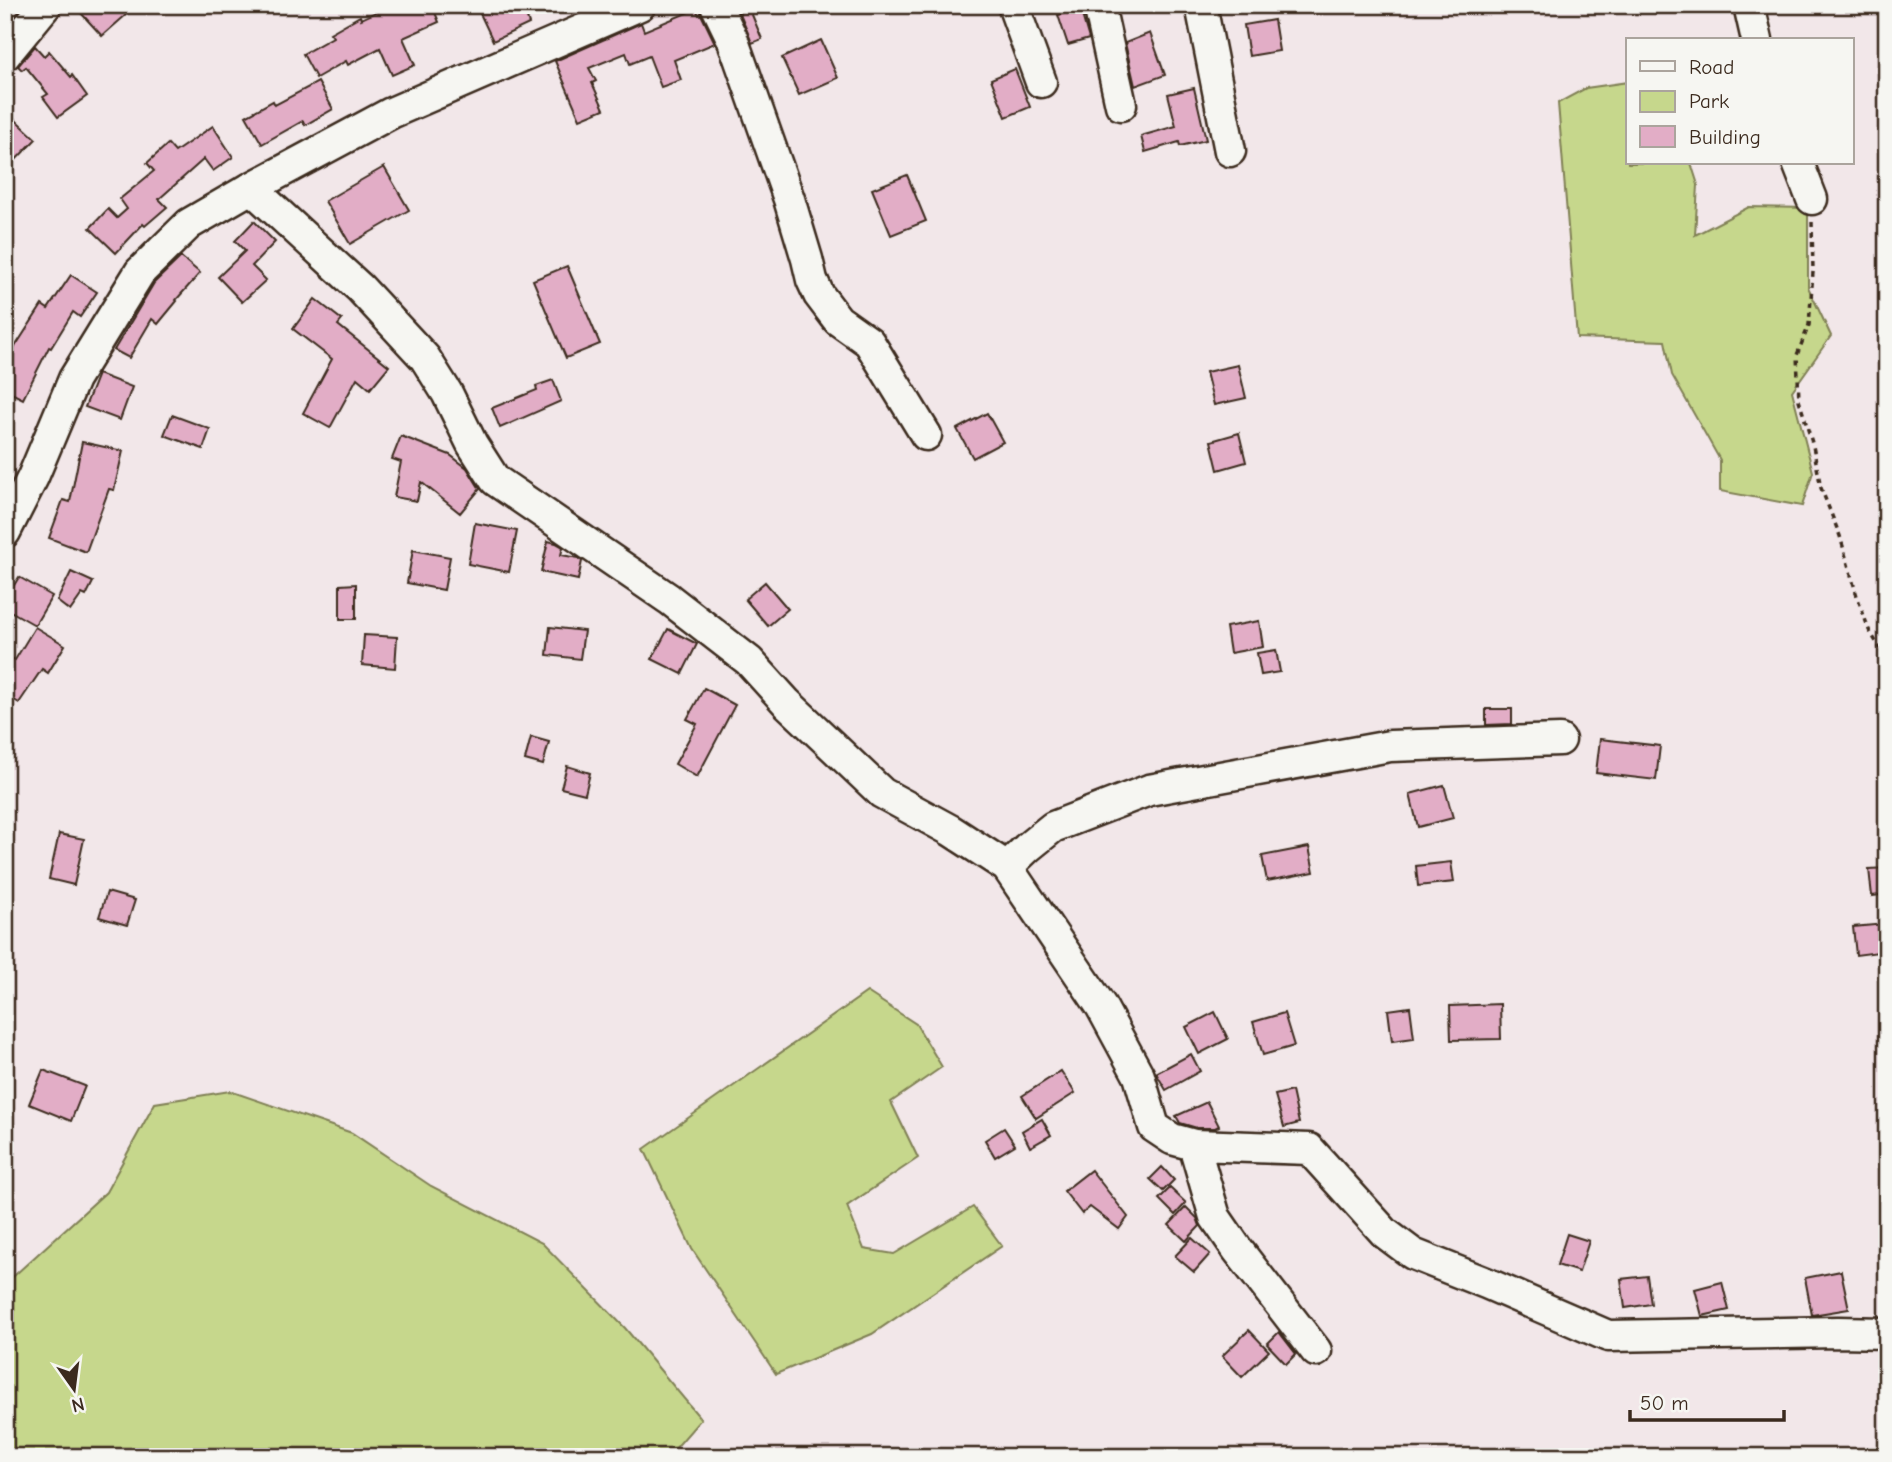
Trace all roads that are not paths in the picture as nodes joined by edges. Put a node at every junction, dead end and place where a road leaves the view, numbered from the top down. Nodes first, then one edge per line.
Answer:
1 (46, 5) edge
2 (640, 5) edge
3 (716, 5) edge
4 (1013, 5) edge
5 (1099, 5) edge
6 (1201, 5) edge
7 (1749, 5) edge
8 (586, 17) edge
9 (1757, 38) edge
10 (5, 55) edge
11 (1041, 82) dead end
12 (1121, 105) dead end
13 (1230, 151) dead end
14 (1798, 164) edge
15 (251, 188) junction
16 (1812, 199) road end
17 (926, 435) dead end
18 (5, 532) edge
19 (1560, 740) dead end
20 (1007, 867) junction
21 (1195, 1145) junction
22 (1887, 1333) edge
23 (1316, 1351) dead end

1 - 10 street
2 - 8 street
3 - 17 street
4 - 11 street
5 - 12 street
6 - 13 street
7 - 9 street
8 - 15 street
14 - 16 street
15 - 18 street
15 - 20 street
19 - 20 street
20 - 21 street
21 - 22 street
21 - 23 street

